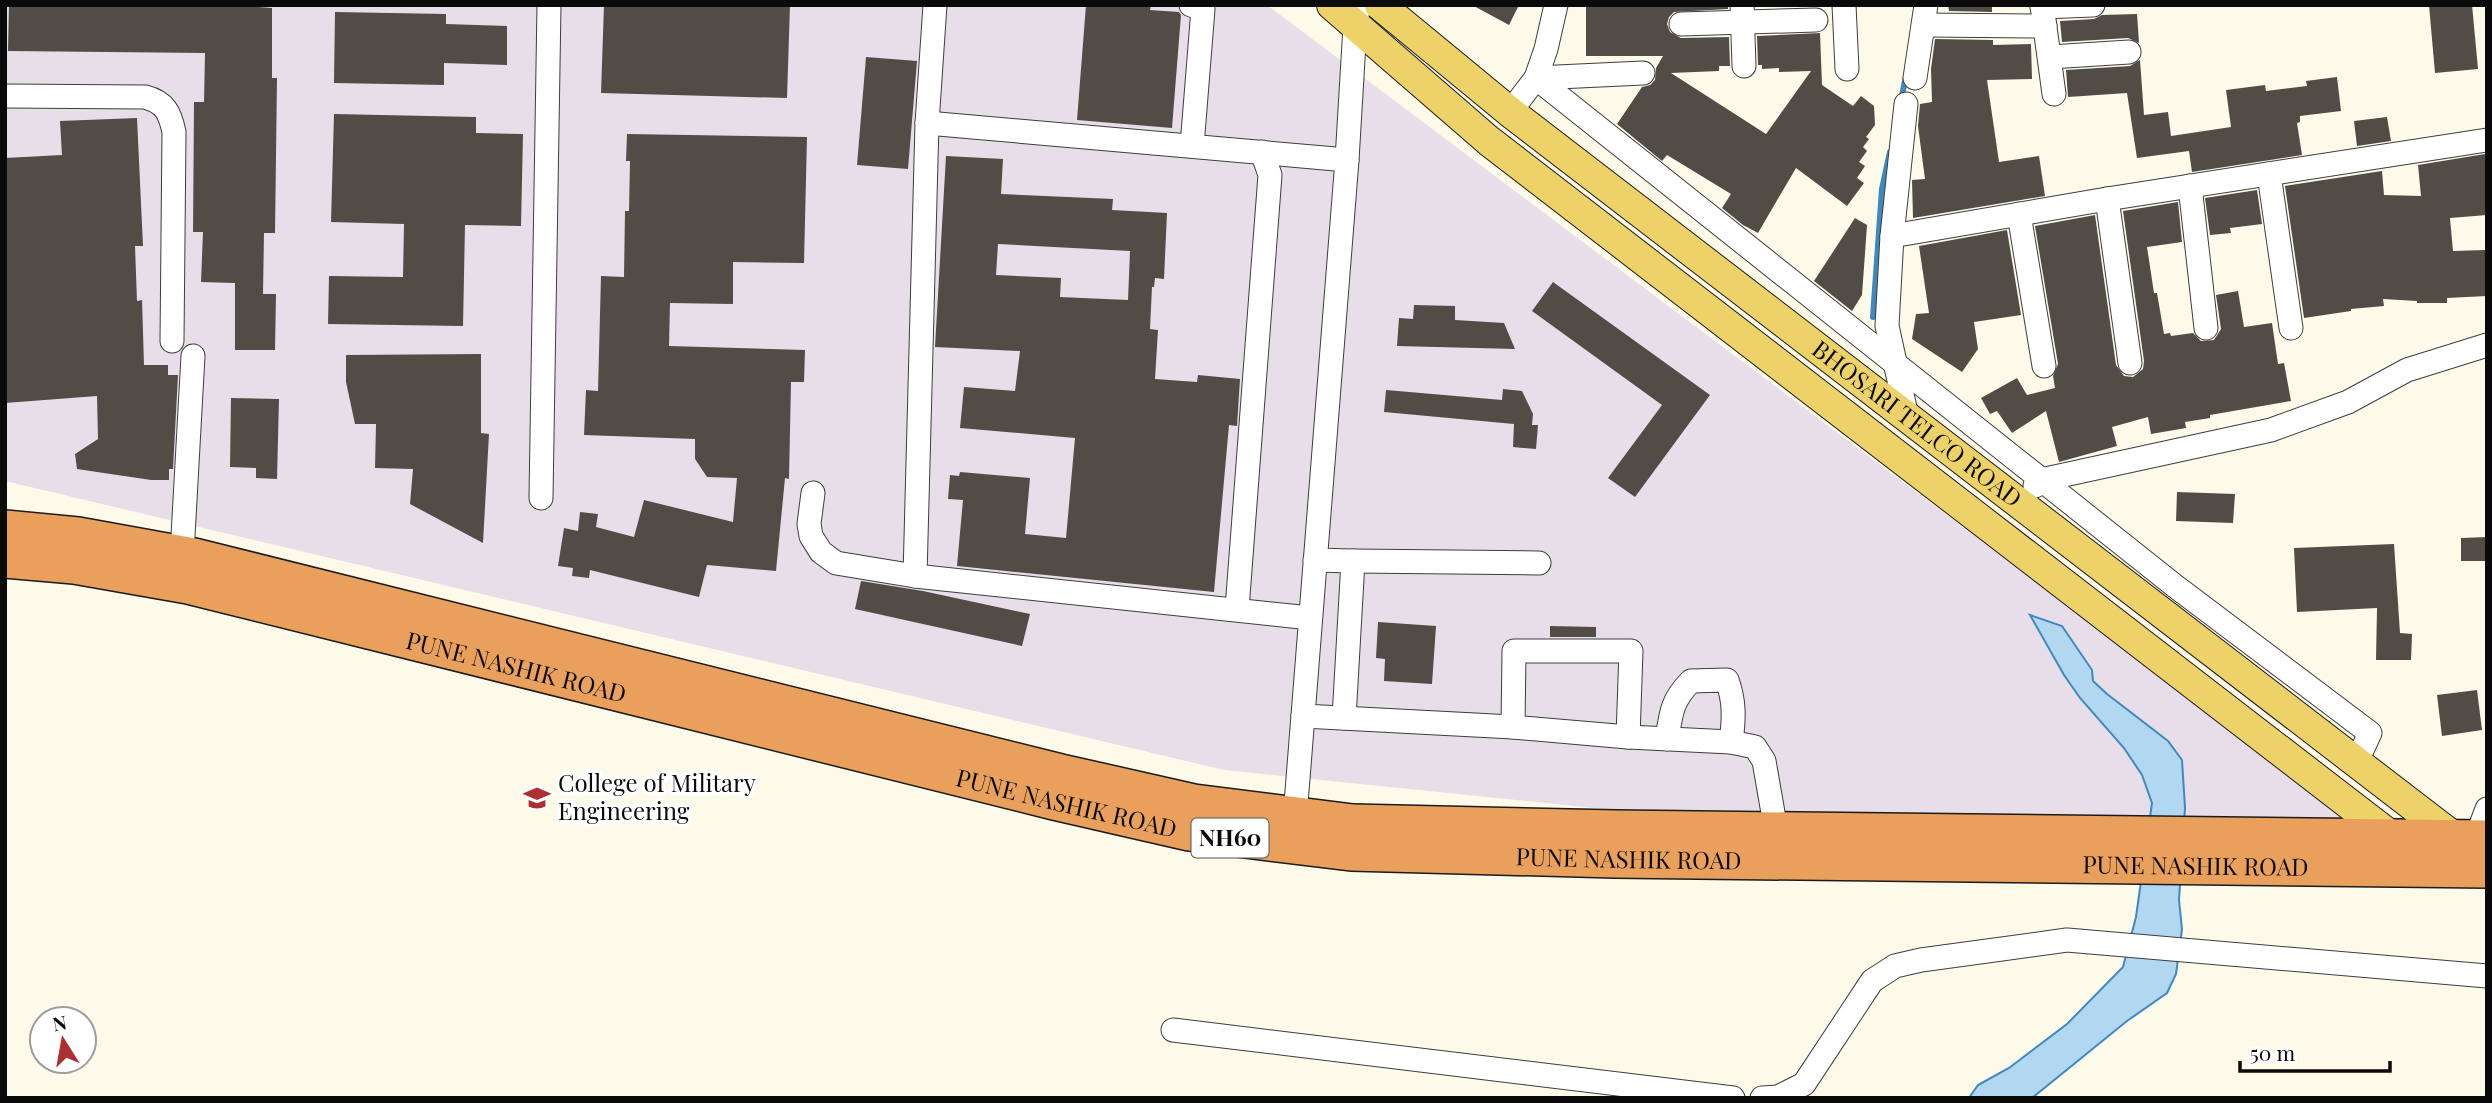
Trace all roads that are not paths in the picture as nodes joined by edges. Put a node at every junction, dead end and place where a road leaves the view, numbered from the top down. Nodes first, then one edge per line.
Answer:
1 (549, 5) edge
2 (934, 5) edge
3 (1191, 5) edge
4 (1332, 5) edge
5 (1380, 5) edge
6 (1556, 5) edge
7 (1844, 5) edge
8 (2093, 5) edge
9 (1742, 13) edge
10 (2043, 13) edge
11 (1357, 15) edge
12 (1925, 15) edge
13 (1816, 20) dead end
14 (1681, 24) dead end
15 (2129, 52) dead end
16 (2050, 57) junction
17 (1744, 66) dead end
18 (1847, 69) dead end
19 (1643, 73) dead end
20 (1536, 78) junction
21 (1915, 78) dead end
22 (2054, 94) dead end
23 (5, 96) edge
24 (1906, 104) dead end
25 (1510, 112) junction
26 (927, 123) junction
27 (2487, 140) edge
28 (1192, 146) junction
29 (1262, 152) junction
30 (1347, 160) junction
31 (2269, 174) junction
32 (2190, 186) junction
33 (2106, 199) junction
34 (2019, 215) junction
35 (1892, 236) junction
36 (2206, 328) dead end
37 (2291, 328) dead end
38 (172, 341) dead end
39 (2487, 345) edge
40 (193, 356) dead end
41 (2130, 363) dead end
42 (1896, 365) junction
43 (2044, 366) dead end
44 (1907, 417) junction
45 (2041, 480) junction
46 (813, 493) dead end
47 (541, 498) dead end
48 (2020, 504) junction
49 (5, 528) edge
50 (182, 554) junction
51 (1315, 559) junction
52 (5, 560) edge
53 (1353, 561) junction
54 (1539, 563) dead end
55 (915, 576) junction
56 (1237, 610) junction
57 (1310, 618) junction
58 (1303, 716) junction
59 (1344, 718) junction
60 (1513, 727) junction
61 (1628, 737) junction
62 (1667, 739) junction
63 (1731, 742) junction
64 (2356, 763) junction
65 (1294, 830) junction
66 (1776, 830) junction
67 (2392, 837) junction
68 (2478, 839) edge
69 (2487, 976) edge
70 (1173, 1030) dead end
71 (1733, 1098) edge
72 (1762, 1098) edge

1 - 47 street
2 - 26 street
3 - 28 street
4 - 11 main road, BHOSARI TELCO ROAD
5 - 25 main road, BHOSARI TELCO ROAD
6 - 20 street
7 - 18 street
8 - 10 street
9 - 13 street
9 - 14 street
9 - 17 street
10 - 12 street
10 - 16 street
11 - 30 street
11 - 67 main road, BHOSARI TELCO ROAD
12 - 21 street
15 - 16 street
16 - 22 street
19 - 20 street
20 - 25 street
20 - 42 street
23 - 38 street
24 - 35 street
25 - 44 main road, BHOSARI TELCO ROAD
26 - 28 street
26 - 55 street
27 - 31 street
28 - 29 street
29 - 30 street
29 - 56 street
30 - 51 street
31 - 32 street
31 - 37 street
32 - 33 street
32 - 36 street
33 - 34 street
33 - 41 street
34 - 35 street
34 - 43 street
35 - 42 street
39 - 45 street
40 - 50 street
42 - 44 street
42 - 45 street
44 - 48 main road, BHOSARI TELCO ROAD
45 - 48 street
45 - 64 street
46 - 55 street
48 - 64 main road, BHOSARI TELCO ROAD
49 - 50 highway, PUNE NASHIK ROAD / NH60
50 - 65 highway, PUNE NASHIK ROAD / NH60
51 - 53 street
51 - 57 street
52 - 65 highway, PUNE NASHIK ROAD / NH60
53 - 54 street
53 - 59 street
55 - 56 street
56 - 57 street
57 - 58 street
58 - 59 street
58 - 65 street
59 - 60 street
60 - 61 street
60 - 61 street
61 - 62 street
62 - 63 street
62 - 63 street
63 - 66 street
64 - 68 main road, BHOSARI TELCO ROAD
65 - 66 highway, PUNE NASHIK ROAD / NH60
65 - 68 highway, PUNE NASHIK ROAD / NH60
66 - 67 highway, PUNE NASHIK ROAD / NH60
67 - 68 highway, PUNE NASHIK ROAD / NH60
69 - 72 street
70 - 71 street

